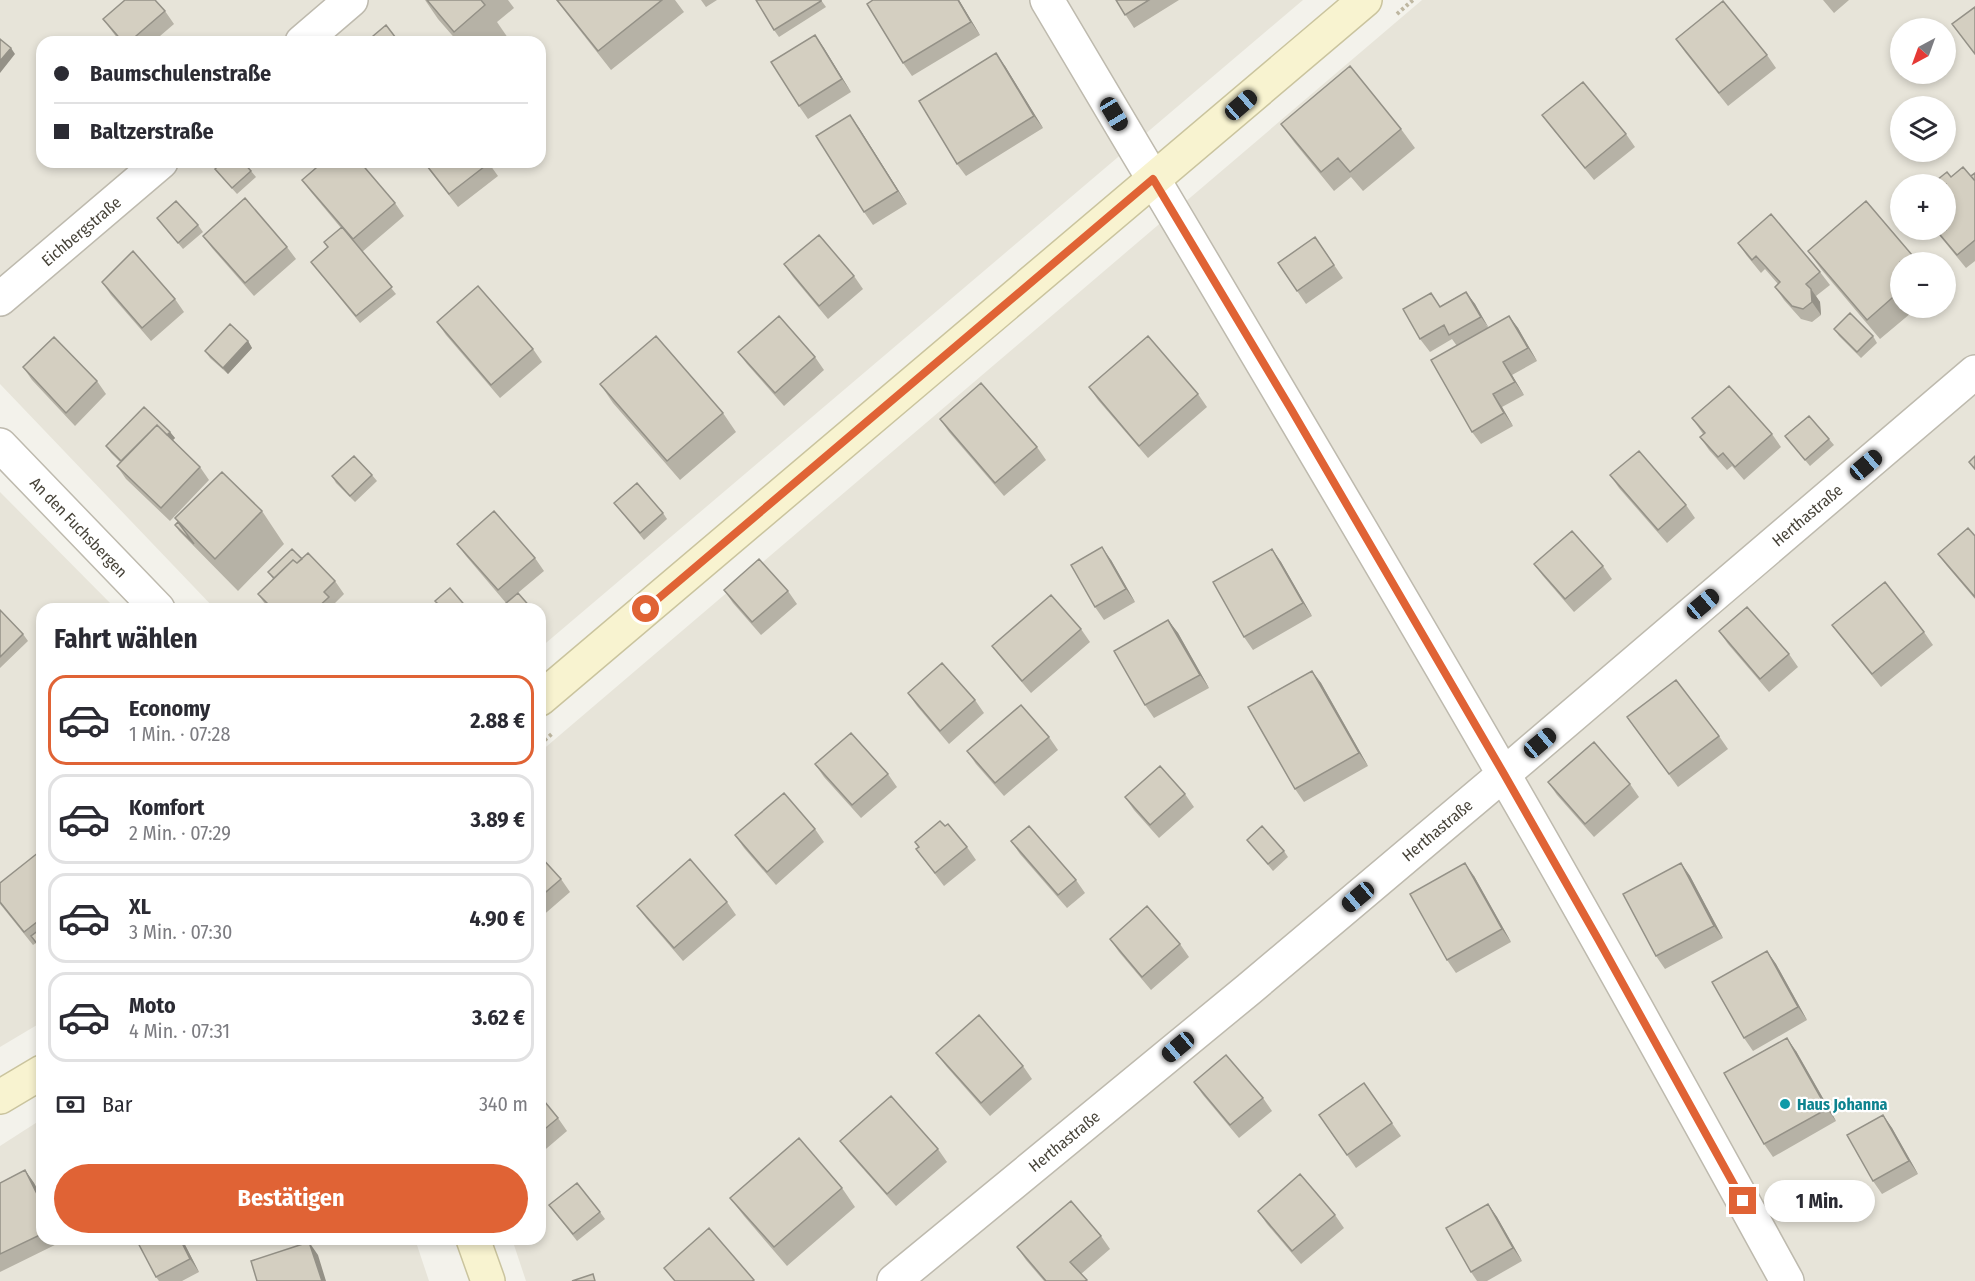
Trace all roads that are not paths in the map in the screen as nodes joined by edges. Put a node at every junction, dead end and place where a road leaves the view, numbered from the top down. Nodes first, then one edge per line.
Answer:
1 (351, 0) edge
2 (1047, 0) edge
3 (1365, 0) edge
4 (309, 36) edge
5 (154, 168) edge
6 (1153, 179) junction
7 (0, 299) edge
8 (1975, 372) edge
9 (0, 445) edge
10 (152, 603) edge
11 (546, 694) edge
12 (1504, 774) junction
13 (36, 1076) edge
14 (0, 1097) edge
15 (475, 1245) edge
16 (488, 1281) edge
17 (894, 1281) edge
18 (1787, 1281) edge

1 - 4 street
2 - 6 street
3 - 6 street
5 - 7 street, Eichbergstraße
6 - 11 street
6 - 12 street
8 - 12 street, Herthastraße
9 - 10 street, An den Fuchsbergen
12 - 17 street, Herthastraße
12 - 18 street
13 - 14 street
15 - 16 street

